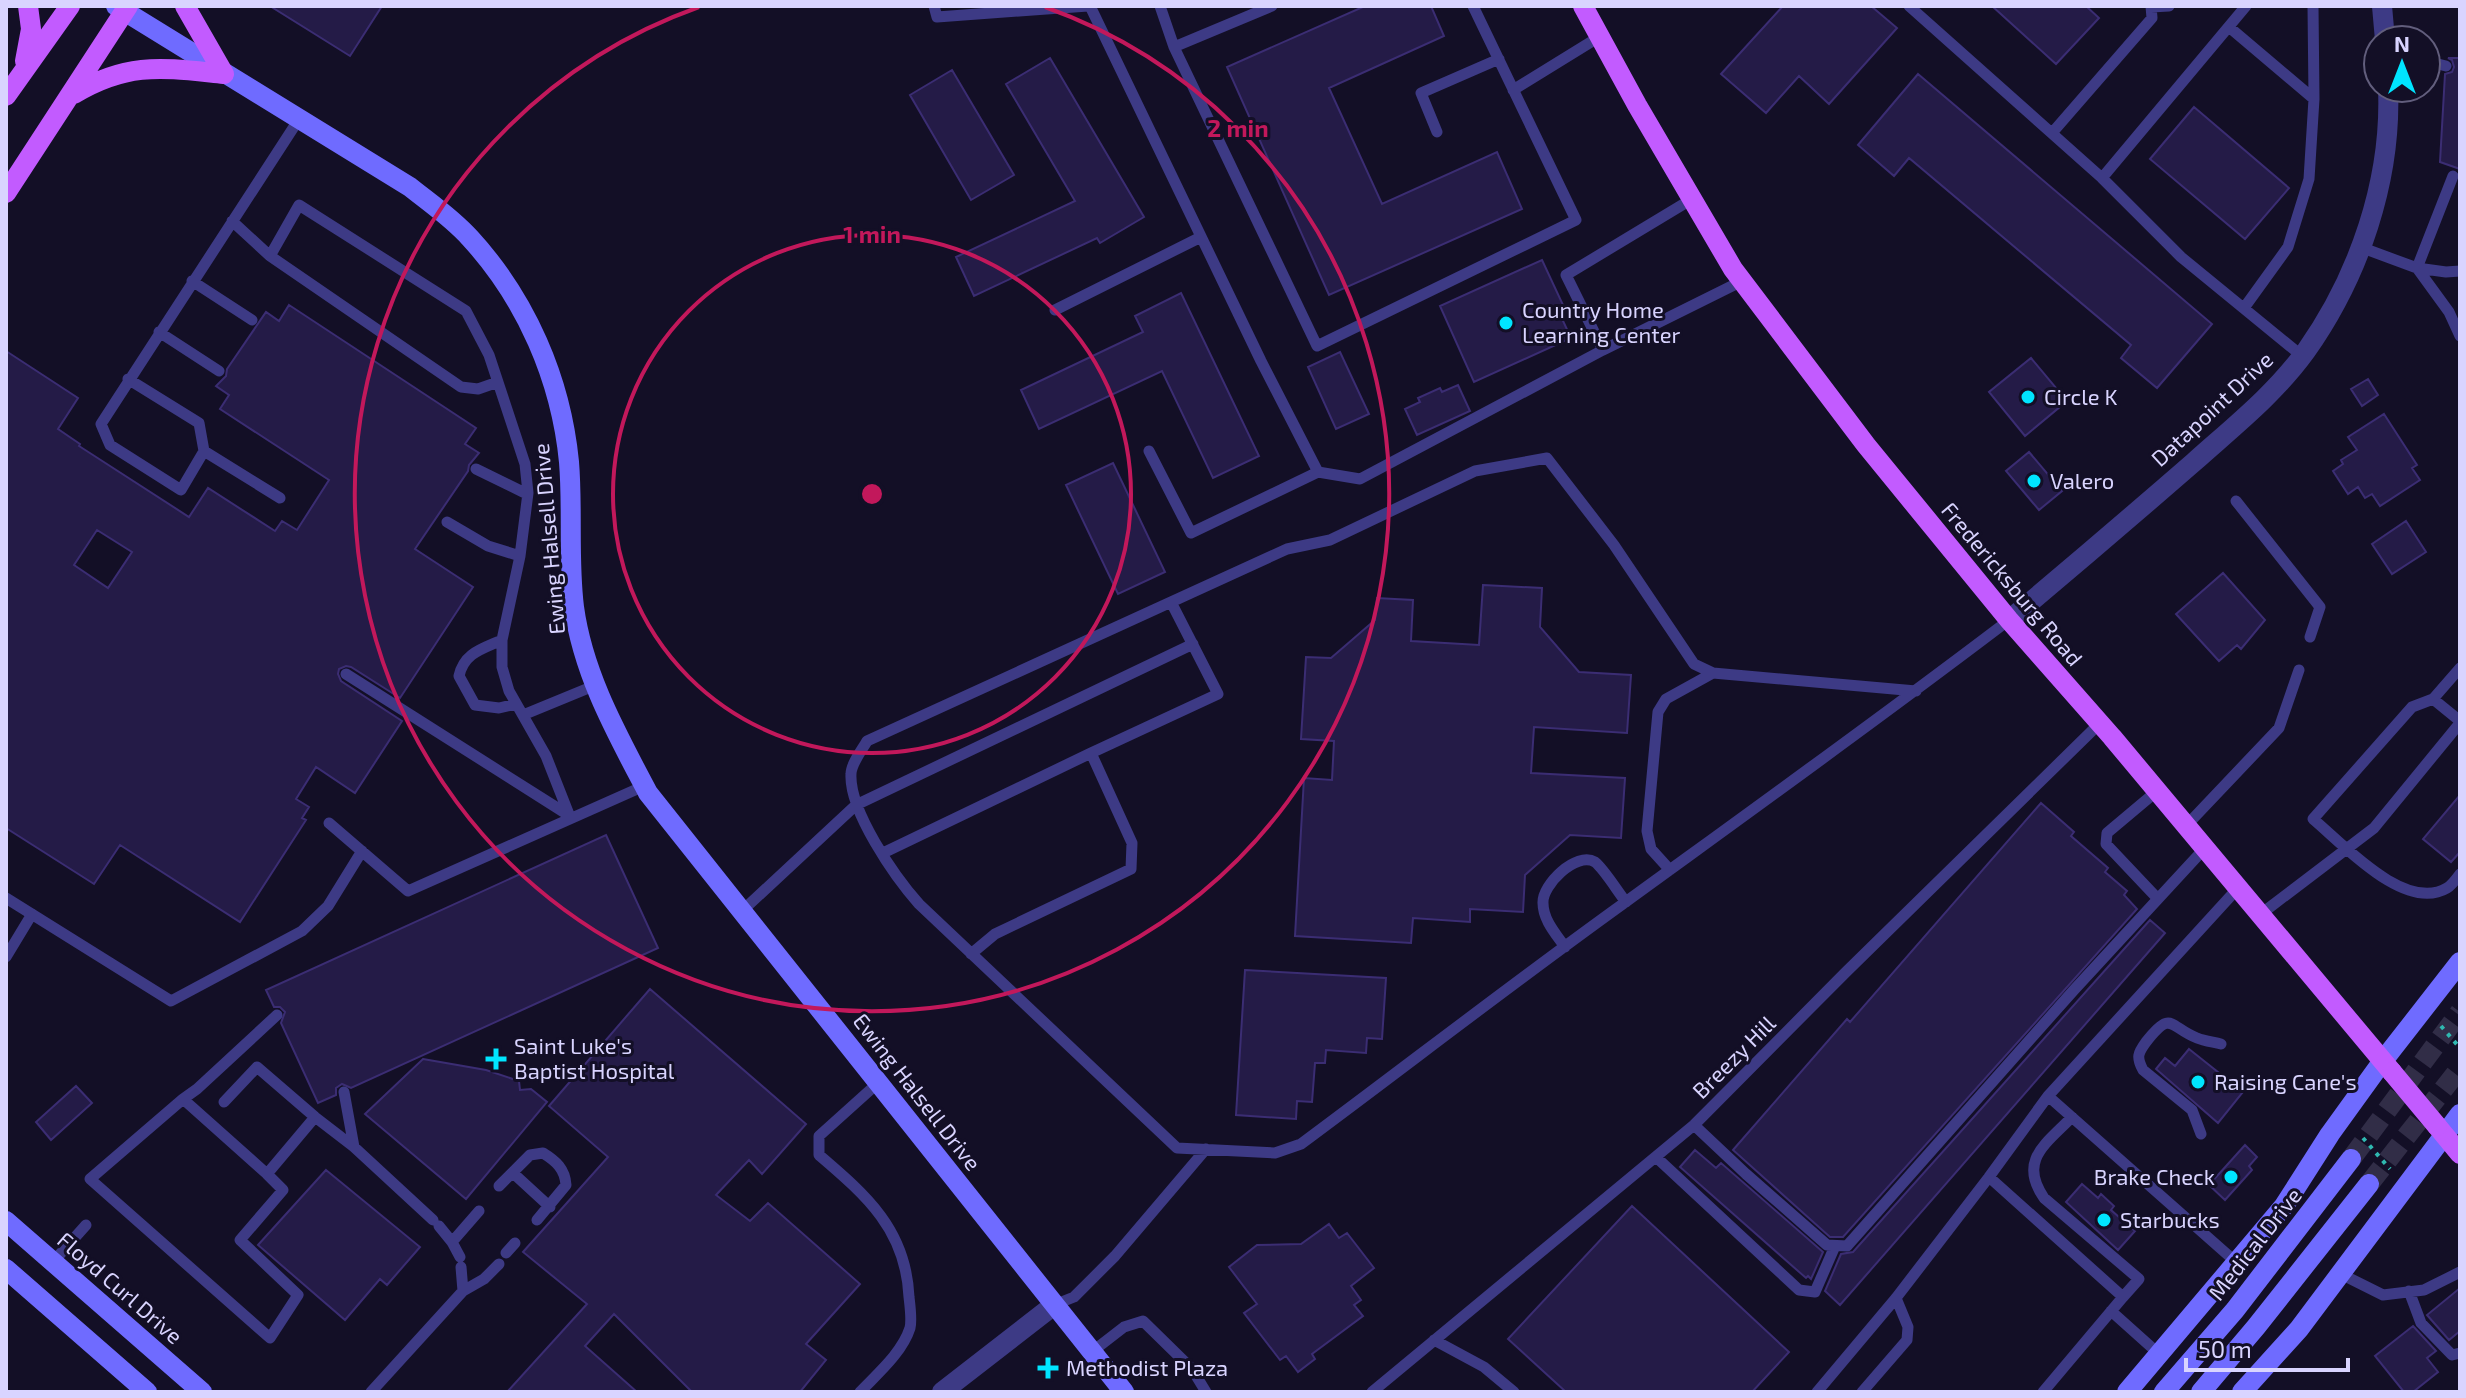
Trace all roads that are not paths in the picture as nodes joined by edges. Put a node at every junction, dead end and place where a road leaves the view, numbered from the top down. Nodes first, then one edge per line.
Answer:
1 (28, 6) edge
2 (70, 6) edge
3 (185, 6) edge
4 (934, 6) edge
5 (1089, 6) edge
6 (1160, 6) edge
7 (1272, 6) edge
8 (1473, 6) edge
9 (1583, 6) edge
10 (1909, 6) edge
11 (2169, 6) edge
12 (2246, 6) edge
13 (2313, 6) edge
14 (2151, 7) edge
15 (123, 8) edge
16 (2229, 27) junction
17 (1599, 37) junction
18 (1174, 47) junction
19 (1499, 59) junction
20 (2442, 65) edge
21 (2446, 66) dead end
22 (23, 68) junction
23 (224, 74) junction
24 (1513, 90) junction
25 (6, 96) edge
26 (70, 96) junction
27 (2314, 99) junction
28 (2387, 104) edge
29 (299, 119) junction
30 (1437, 132) dead end
31 (2052, 133) junction
32 (2453, 176) dead end
33 (2102, 178) junction
34 (6, 193) edge
35 (1692, 199) junction
36 (232, 221) junction
37 (1201, 237) junction
38 (2360, 247) junction
39 (270, 256) junction
40 (2417, 268) junction
41 (2460, 271) edge
42 (192, 281) junction
43 (1742, 281) junction
44 (2244, 308) junction
45 (1055, 310) dead end
46 (252, 320) dead end
47 (159, 332) junction
48 (2460, 336) edge
49 (1603, 350) junction
50 (2302, 356) junction
51 (219, 371) dead end
52 (128, 379) junction
53 (498, 382) junction
54 (204, 451) junction
55 (1149, 451) dead end
56 (476, 469) dead end
57 (1318, 472) junction
58 (527, 494) junction
59 (280, 498) dead end
60 (2236, 501) dead end
61 (447, 522) dead end
62 (520, 556) junction
63 (1171, 602) junction
64 (2009, 620) junction
65 (2310, 637) dead end
66 (502, 640) junction
67 (1193, 644) junction
68 (2460, 668) edge
69 (2299, 670) dead end
70 (1713, 673) junction
71 (346, 674) dead end
72 (596, 685) junction
73 (1916, 691) junction
74 (2433, 699) junction
75 (516, 704) junction
76 (523, 715) junction
77 (2460, 722) edge
78 (2100, 723) junction
79 (1091, 753) junction
80 (644, 786) junction
81 (2157, 791) junction
82 (856, 805) junction
83 (570, 817) junction
84 (329, 823) dead end
85 (2186, 826) junction
86 (2204, 849) junction
87 (2349, 850) junction
88 (362, 851) junction
89 (883, 853) junction
90 (1670, 870) junction
91 (2460, 874) edge
92 (2238, 888) junction
93 (6, 898) edge
94 (2158, 899) junction
95 (1626, 902) junction
96 (742, 911) junction
97 (32, 914) junction
98 (2261, 914) junction
99 (1565, 947) junction
100 (971, 954) junction
101 (6, 957) edge
102 (2460, 962) edge
103 (277, 1015) dead end
104 (2221, 1044) dead end
105 (2387, 1067) junction
106 (879, 1082) junction
107 (344, 1092) dead end
108 (2048, 1096) junction
109 (183, 1099) junction
110 (224, 1102) dead end
111 (2460, 1114) edge
112 (315, 1117) junction
113 (2072, 1117) junction
114 (1694, 1125) junction
115 (2440, 1131) junction
116 (2201, 1134) dead end
117 (354, 1147) junction
118 (1206, 1149) junction
119 (2460, 1154) edge
120 (1657, 1158) junction
121 (2351, 1159) tunnel mouth
122 (513, 1173) junction
123 (267, 1174) junction
124 (1989, 1177) junction
125 (2369, 1184) tunnel mouth
126 (499, 1186) dead end
127 (550, 1207) junction
128 (479, 1211) dead end
129 (537, 1220) dead end
130 (6, 1221) edge
131 (86, 1225) dead end
132 (452, 1242) junction
133 (515, 1243) dead end
134 (1835, 1246) junction
135 (506, 1253) dead end
136 (53, 1262) junction
137 (2237, 1263) junction
138 (499, 1264) dead end
139 (6, 1269) edge
140 (2460, 1272) edge
141 (2341, 1274) junction
142 (463, 1291) junction
143 (2409, 1291) junction
144 (2123, 1297) junction
145 (1896, 1298) junction
146 (1054, 1305) junction
147 (2111, 1311) junction
148 (1434, 1340) junction
149 (1093, 1351) junction
150 (2460, 1353) edge
151 (2159, 1354) junction
152 (952, 1389) edge
153 (147, 1392) edge
154 (202, 1392) edge
155 (371, 1392) edge
156 (860, 1392) edge
157 (1124, 1392) edge
158 (1206, 1392) edge
159 (1372, 1392) edge
160 (1514, 1392) edge
161 (1817, 1392) edge
162 (1862, 1392) edge
163 (2043, 1392) edge
164 (2127, 1392) edge
165 (2164, 1392) edge
166 (2201, 1392) edge
167 (2242, 1392) edge

1 - 22 main road
2 - 22 main road
3 - 23 main road
4 - 5 lane
5 - 37 lane
6 - 18 lane
7 - 18 lane
8 - 19 lane
9 - 17 main road, Fredericksburg Road
10 - 31 lane
11 - 14 lane
12 - 16 lane
13 - 27 lane
14 - 31 lane
15 - 23 street, Ewing Halsell Drive
15 - 26 main road
16 - 27 lane
16 - 33 lane
17 - 24 lane
17 - 35 main road, Fredericksburg Road
18 - 24 lane
19 - 24 lane
19 - 30 lane
20 - 21 lane
22 - 25 main road
23 - 26 main road
23 - 29 street, Ewing Halsell Drive
26 - 34 main road
27 - 44 lane
28 - 38 street, Datapoint Drive
29 - 36 lane
29 - 72 street, Ewing Halsell Drive
31 - 33 lane
32 - 40 lane
33 - 44 lane
35 - 43 main road, Fredericksburg Road
35 - 49 lane
36 - 39 lane
36 - 42 lane
37 - 45 lane
37 - 57 lane
38 - 40 lane
38 - 50 street, Datapoint Drive
39 - 53 lane
39 - 53 lane
40 - 41 lane
40 - 48 lane
42 - 46 lane
42 - 47 lane
43 - 49 lane
43 - 64 main road, Fredericksburg Road
44 - 50 lane
47 - 51 lane
47 - 52 lane
49 - 57 lane
50 - 64 street, Datapoint Drive
52 - 54 lane
52 - 54 lane
53 - 58 lane
54 - 59 lane
55 - 57 lane
56 - 58 lane
58 - 62 lane
60 - 65 lane
61 - 62 lane
62 - 66 lane
63 - 67 lane
63 - 70 lane
63 - 82 lane
64 - 73 lane
64 - 78 main road, Fredericksburg Road
66 - 75 lane
66 - 75 lane
67 - 79 lane
67 - 82 lane
68 - 74 lane
69 - 85 lane
70 - 73 lane
70 - 90 lane
71 - 83 lane
72 - 76 lane
72 - 80 street, Ewing Halsell Drive
73 - 90 lane
74 - 77 lane
74 - 87 lane
75 - 76 lane
76 - 83 lane
77 - 87 lane
78 - 81 main road, Fredericksburg Road
78 - 114 lane, Breezy Hill
79 - 89 lane
79 - 100 lane
80 - 83 lane
80 - 96 street, Ewing Halsell Drive
81 - 85 main road, Fredericksburg Road
81 - 94 lane
82 - 89 lane
82 - 96 lane
83 - 88 lane
84 - 88 lane
85 - 86 main road, Fredericksburg Road
86 - 92 main road, Fredericksburg Road
86 - 94 lane
87 - 91 lane
87 - 98 lane
88 - 97 lane
89 - 100 lane
90 - 95 lane
92 - 98 main road, Fredericksburg Road
92 - 108 lane
93 - 97 lane
94 - 134 lane
95 - 99 lane
95 - 99 lane
96 - 106 street, Ewing Halsell Drive
97 - 101 lane
98 - 105 main road, Fredericksburg Road
99 - 118 lane
100 - 118 lane
102 - 105 street
103 - 109 lane
104 - 116 lane
105 - 115 main road, Fredericksburg Road, bridge
105 - 137 street
106 - 146 street, Ewing Halsell Drive
106 - 156 lane
107 - 117 lane
108 - 113 lane
108 - 124 lane
109 - 123 lane
109 - 123 lane
110 - 112 lane
111 - 115 street
112 - 117 lane
112 - 123 lane
113 - 137 lane
113 - 144 lane
114 - 120 lane, Breezy Hill
114 - 134 lane
115 - 119 main road, Fredericksburg Road
115 - 141 street
117 - 132 lane
118 - 146 lane
120 - 134 lane
120 - 148 lane, Breezy Hill
121 - 165 street, Medical Drive
122 - 126 lane
122 - 127 lane
122 - 127 lane
124 - 144 lane
124 - 145 lane
125 - 166 street
127 - 129 lane
128 - 132 lane
130 - 136 street, Floyd Curl Drive
131 - 136 lane
132 - 142 lane
133 - 135 lane
136 - 154 street, Floyd Curl Drive
137 - 151 street
138 - 142 lane
139 - 153 street
140 - 143 lane
141 - 143 lane
141 - 167 street
142 - 155 lane
143 - 150 lane
144 - 147 lane
145 - 161 lane
145 - 162 lane
146 - 149 street, Ewing Halsell Drive
146 - 152 street
147 - 151 lane
147 - 163 lane
148 - 159 lane, Breezy Hill
148 - 160 lane
149 - 157 street, Ewing Halsell Drive
149 - 158 lane
151 - 164 street

